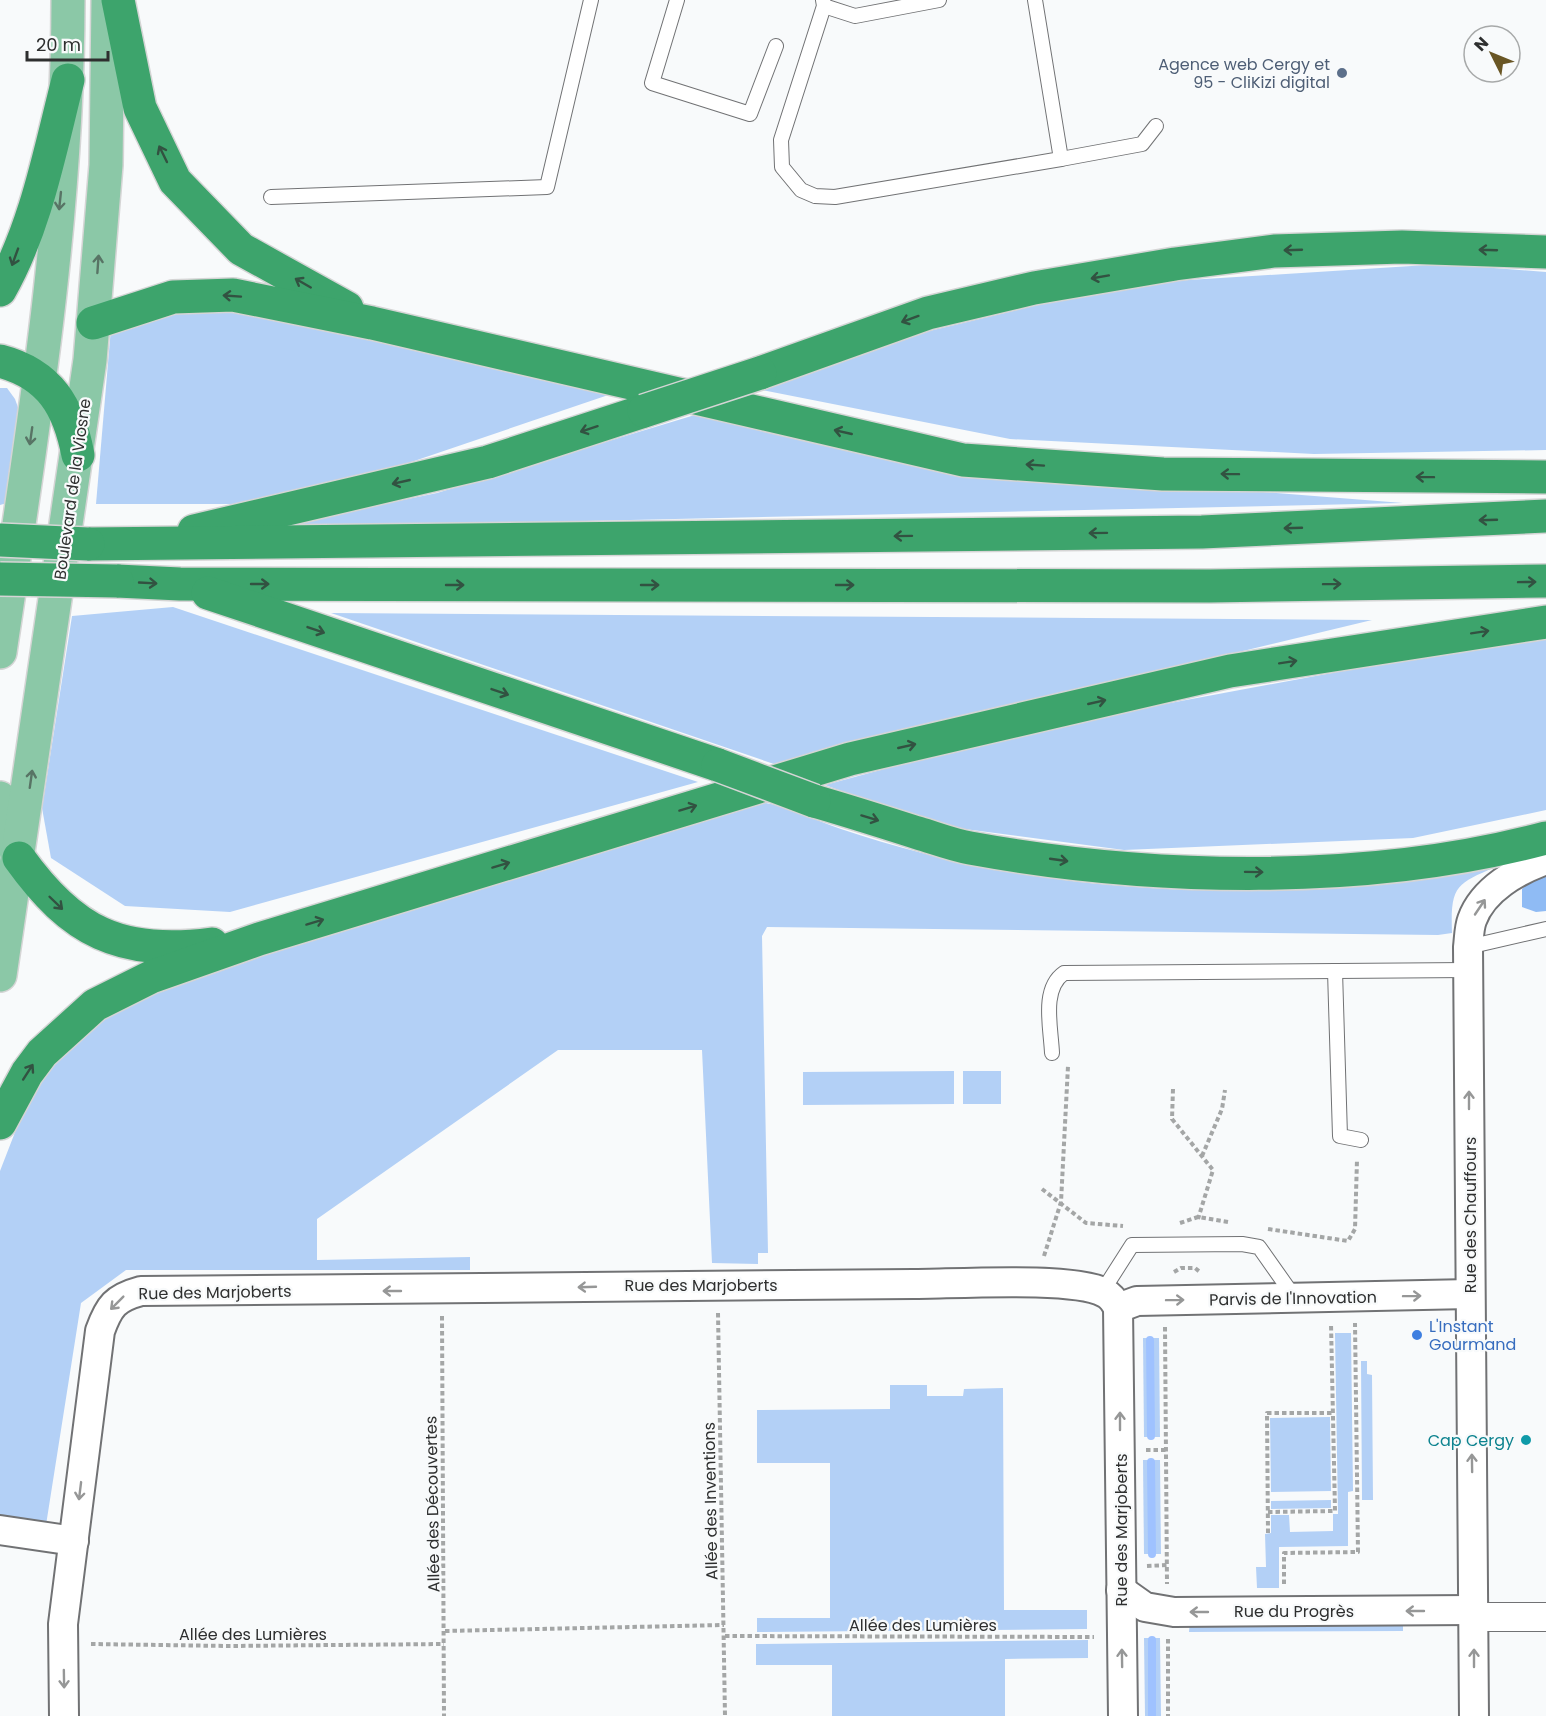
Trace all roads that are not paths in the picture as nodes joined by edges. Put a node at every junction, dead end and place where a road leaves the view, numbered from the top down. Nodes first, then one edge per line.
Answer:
1 (68, 0) edge
2 (108, 0) edge
3 (118, 0) edge
4 (591, 0) edge
5 (677, 0) edge
6 (939, 0) edge
7 (1035, 0) edge
8 (823, 3) edge
9 (776, 46) dead end
10 (68, 80) junction
11 (1156, 126) dead end
12 (1060, 159) junction
13 (272, 197) dead end
14 (1546, 252) edge
15 (0, 290) edge
16 (93, 322) junction
17 (372, 323) junction
18 (0, 361) edge
19 (39, 378) junction
20 (78, 455) junction
21 (1546, 477) edge
22 (1546, 516) edge
23 (0, 540) edge
24 (136, 545) junction
25 (0, 579) edge
26 (1546, 581) edge
27 (180, 584) junction
28 (1546, 621) edge
29 (0, 652) edge
30 (0, 798) edge
31 (1546, 838) edge
32 (1546, 860) edge
33 (10, 865) edge
34 (1546, 929) edge
35 (259, 939) junction
36 (1468, 959) junction
37 (1335, 971) junction
38 (0, 975) edge
39 (1052, 1053) dead end
40 (0, 1123) edge
41 (1361, 1140) dead end
42 (1470, 1294) junction
43 (1295, 1298) junction
44 (1110, 1300) junction
45 (0, 1530) edge
46 (74, 1541) junction
47 (1121, 1590) junction
48 (1546, 1611) edge
49 (1474, 1617) junction
50 (1546, 1624) edge
51 (64, 1716) edge
52 (1123, 1716) edge
53 (1474, 1716) edge

1 - 10 main road
16 -> 2 main road, Boulevard de la Viosne
17 -> 3 highway
4 - 13 lane
5 - 9 lane
6 - 8 lane
7 - 12 lane
8 - 12 lane
10 -> 15 highway
10 -> 19 main road
11 - 12 lane
14 -> 24 highway, bridge
17 -> 16 highway
16 - 19 main road
16 - 20 main road, Boulevard de la Viosne
21 -> 17 highway
18 - 19 highway
19 - 20 highway
19 -> 29 main road
33 -> 20 main road, Boulevard de la Viosne
22 -> 24 highway
23 - 24 highway, bridge
25 -> 27 highway, bridge
27 -> 26 highway
27 -> 31 highway, bridge
35 -> 28 highway
30 - 33 main road
36 -> 32 street, Rue des Chauffours
33 -> 35 highway
33 - 38 main road, Boulevard de la Viosne
34 - 36 lane
40 -> 35 highway
36 - 37 lane
42 -> 36 street, Rue des Chauffours
37 - 39 lane
37 - 41 lane
43 -> 42 street, Parvis de l'Innovation
49 -> 42 street, Rue des Chauffours
44 -> 43 street, Parvis de l'Innovation
43 - 44 lane
44 -> 46 street, Rue des Marjoberts
47 -> 44 street, Rue des Marjoberts
45 - 46 street
46 -> 51 street, Rue des Marjoberts
49 -> 47 street, Rue du Progrès
52 -> 47 street, Rue des Marjoberts
48 - 49 lane
49 - 50 lane
53 -> 49 street, Rue des Chauffours

